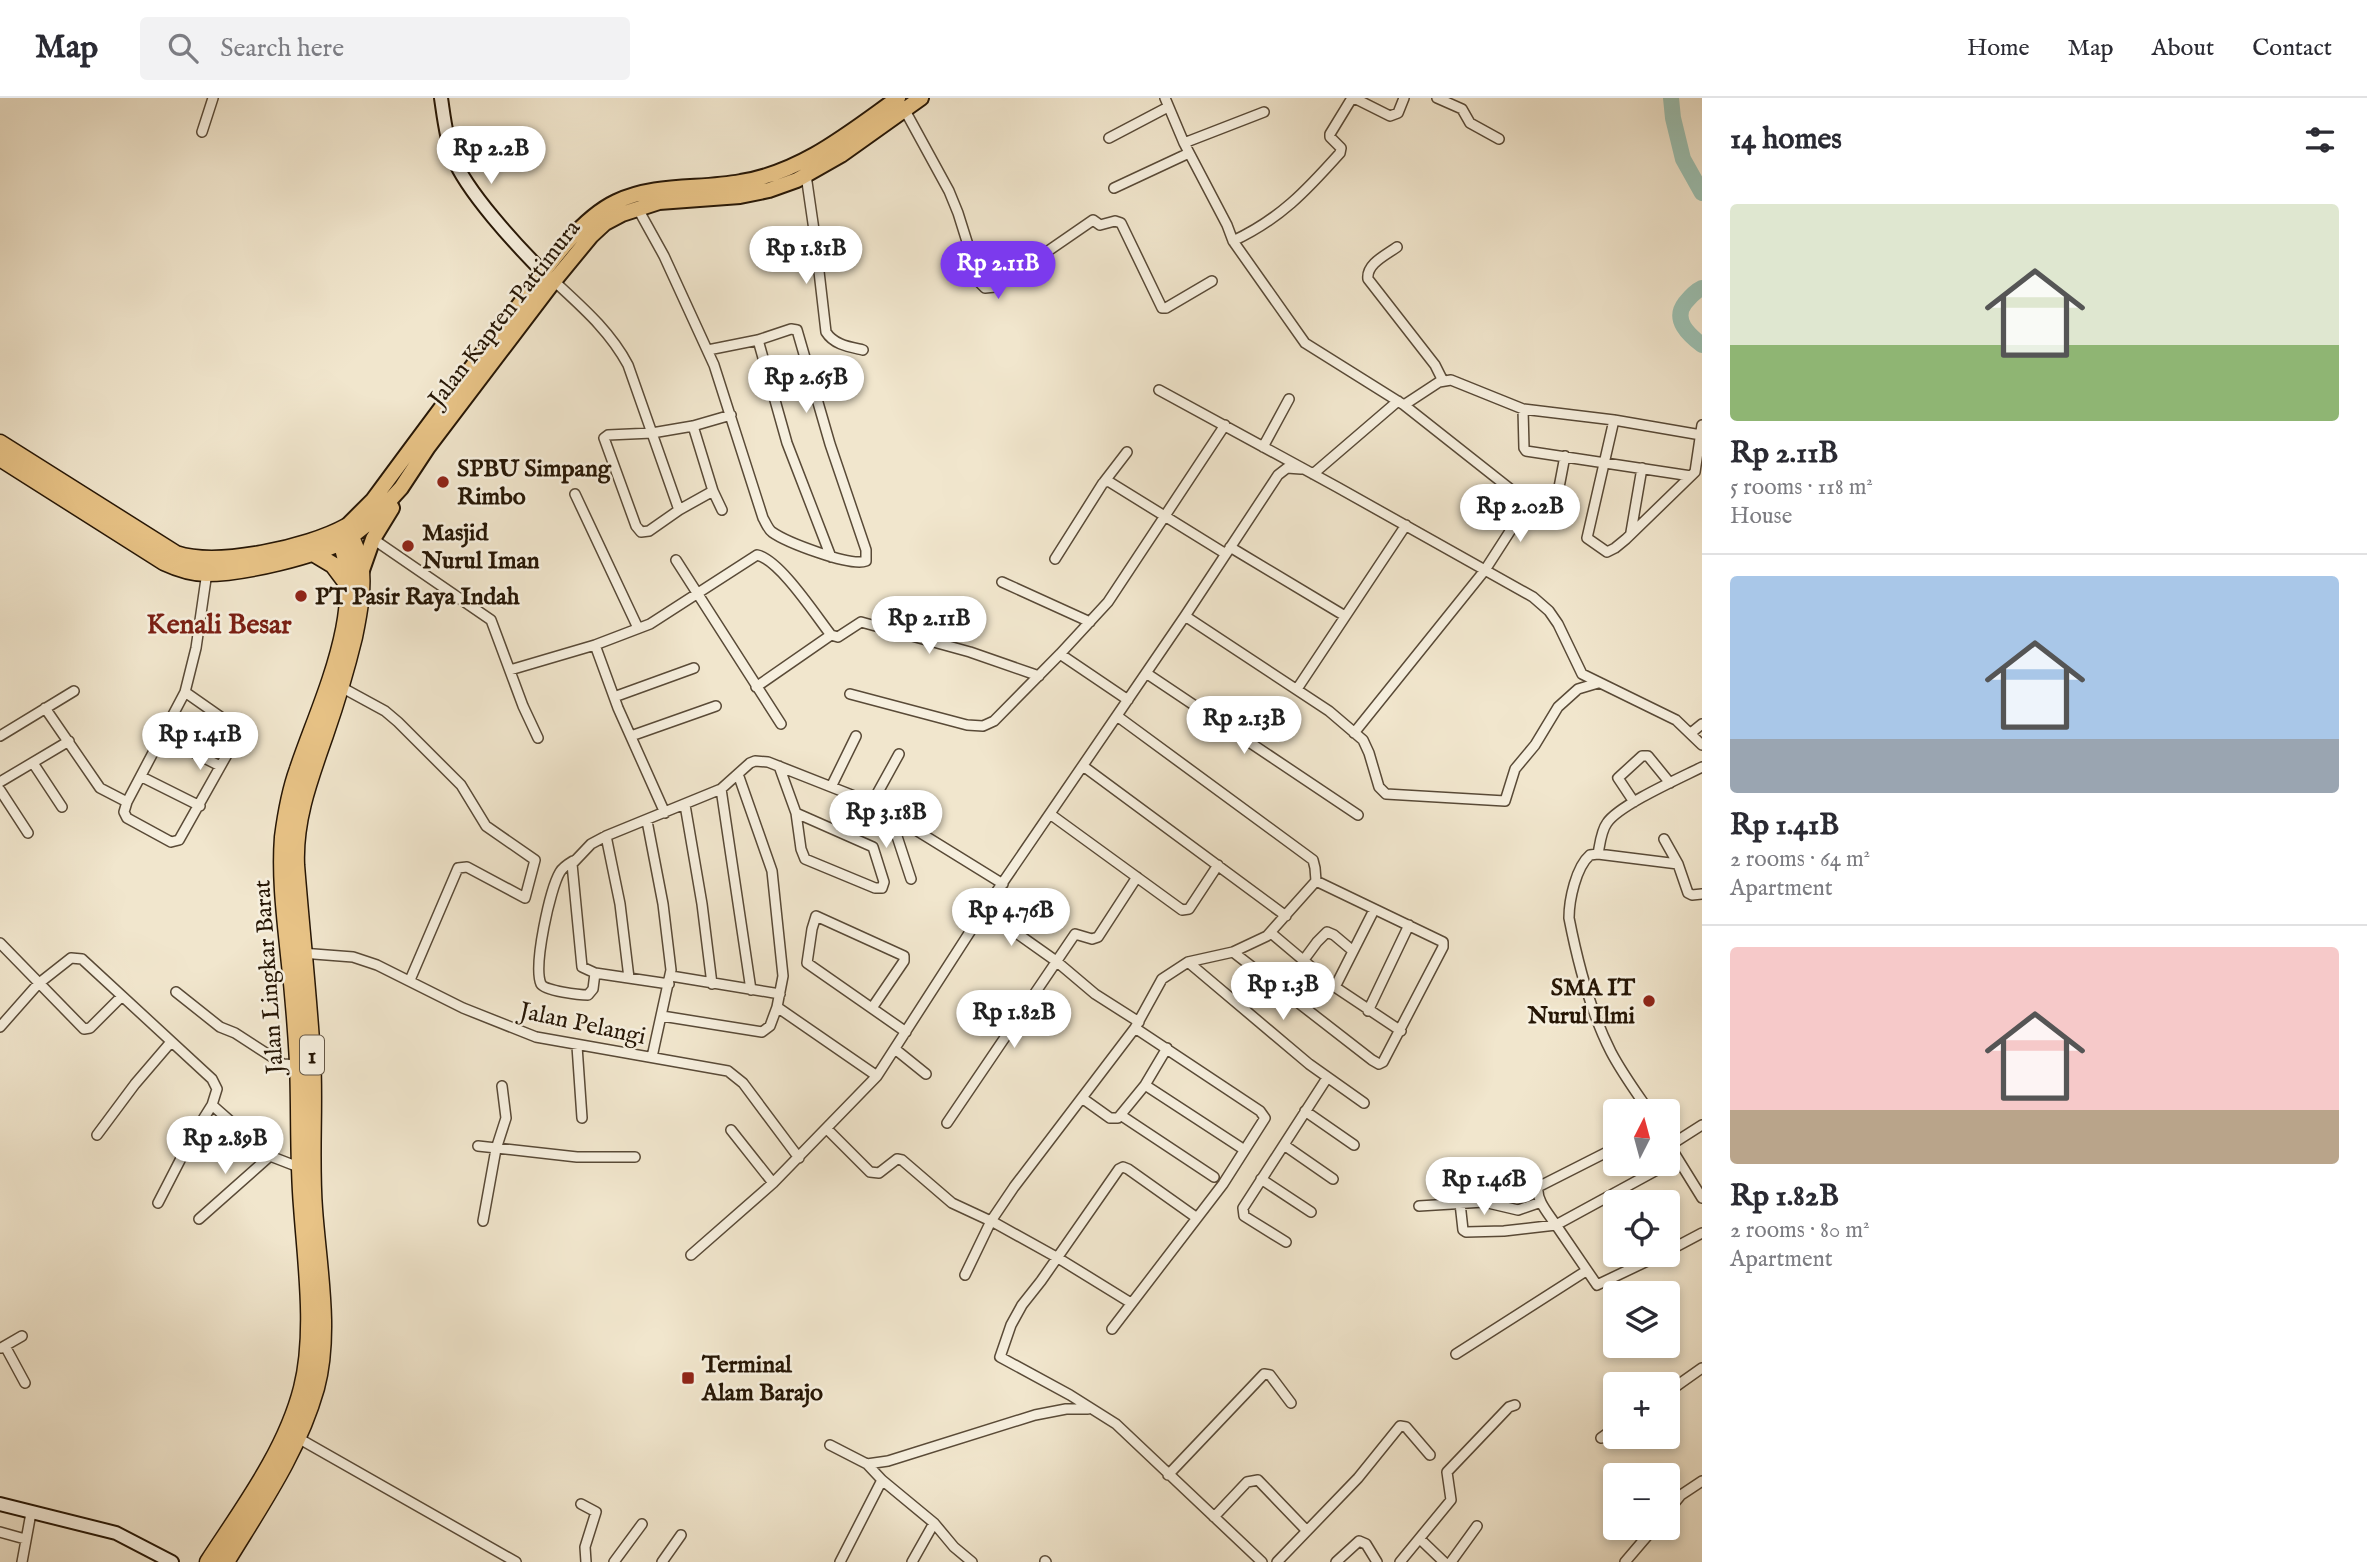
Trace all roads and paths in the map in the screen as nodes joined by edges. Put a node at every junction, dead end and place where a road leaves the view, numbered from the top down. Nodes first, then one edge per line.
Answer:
1 (213, 98) edge
2 (441, 98) edge
3 (922, 98) edge
4 (1353, 98) edge
5 (1404, 98) edge
6 (1437, 98) edge
7 (899, 101) edge
8 (1167, 102) edge
9 (1264, 112) dead end
10 (202, 132) dead end
11 (1109, 138) dead end
12 (1499, 139) dead end
13 (1184, 143) junction
14 (1189, 153) junction
15 (806, 175) junction
16 (1114, 188) dead end
17 (638, 209) junction
18 (1233, 242) junction
19 (1397, 247) dead end
20 (549, 277) junction
21 (1212, 281) dead end
22 (758, 340) junction
23 (863, 349) dead end
24 (708, 350) junction
25 (492, 351) junction
26 (1443, 381) junction
27 (1159, 390) dead end
28 (1289, 399) dead end
29 (1401, 403) junction
30 (1523, 409) junction
31 (731, 415) junction
32 (1614, 419) junction
33 (1225, 425) junction
34 (693, 426) junction
35 (1701, 430) edge
36 (652, 433) junction
37 (0, 443) edge
38 (1263, 447) junction
39 (1127, 452) dead end
40 (1565, 456) junction
41 (0, 458) edge
42 (1604, 462) junction
43 (1301, 468) junction
44 (1642, 468) junction
45 (1313, 474) junction
46 (1691, 476) junction
47 (1104, 481) junction
48 (51, 483) junction
49 (401, 488) junction
50 (713, 491) junction
51 (575, 494) dead end
52 (1556, 503) dead end
53 (679, 510) junction
54 (722, 510) dead end
55 (1165, 517) junction
56 (1406, 526) junction
57 (1631, 533) junction
58 (344, 534) junction
59 (373, 539) junction
60 (1228, 551) junction
61 (313, 553) junction
62 (831, 557) junction
63 (1055, 559) dead end
64 (677, 560) dead end
65 (207, 566) junction
66 (1485, 570) junction
67 (361, 573) junction
68 (1002, 582) dead end
69 (348, 585) junction
70 (698, 593) junction
71 (1185, 616) junction
72 (1345, 616) junction
73 (1090, 622) junction
74 (638, 628) junction
75 (831, 635) junction
76 (595, 645) junction
77 (1060, 654) junction
78 (694, 668) dead end
79 (510, 670) junction
80 (1146, 673) junction
81 (1039, 676) junction
82 (1598, 683) junction
83 (341, 687) junction
84 (756, 687) junction
85 (1297, 689) junction
86 (74, 691) dead end
87 (185, 692) junction
88 (850, 694) dead end
89 (614, 697) junction
90 (1128, 701) junction
91 (716, 706) dead end
92 (46, 708) junction
93 (1117, 716) junction
94 (781, 724) dead end
95 (1702, 724) edge
96 (1354, 733) junction
97 (1691, 733) junction
98 (0, 736) edge
99 (631, 736) junction
100 (856, 736) dead end
101 (163, 737) junction
102 (538, 738) dead end
103 (69, 741) junction
104 (1702, 745) edge
105 (899, 754) dead end
106 (33, 763) junction
107 (220, 766) junction
108 (779, 766) junction
109 (1083, 766) junction
110 (1702, 767) edge
111 (738, 774) junction
112 (142, 777) junction
113 (0, 782) edge
114 (1671, 783) junction
115 (832, 785) junction
116 (721, 789) junction
117 (0, 790) edge
118 (127, 802) junction
119 (1634, 802) junction
120 (873, 803) junction
121 (685, 805) junction
122 (200, 806) junction
123 (62, 807) dead end
124 (889, 812) junction
125 (665, 813) junction
126 (796, 813) junction
127 (1050, 814) junction
128 (1358, 816) dead end
129 (647, 821) junction
130 (28, 833) dead end
131 (606, 836) junction
132 (1664, 839) dead end
133 (1598, 854) junction
134 (573, 861) junction
135 (1678, 864) junction
136 (1218, 865) junction
137 (1137, 877) junction
138 (911, 879) dead end
139 (1316, 881) junction
140 (1003, 884) junction
141 (1702, 894) edge
142 (985, 910) junction
143 (1374, 910) junction
144 (1286, 916) junction
145 (1409, 925) junction
146 (1271, 933) junction
147 (0, 943) edge
148 (1353, 951) junction
149 (296, 953) junction
150 (1233, 953) junction
151 (1056, 961) junction
152 (1303, 961) junction
153 (1188, 962) junction
154 (595, 973) junction
155 (629, 978) junction
156 (410, 980) junction
157 (670, 980) junction
158 (38, 984) junction
159 (712, 984) junction
160 (1335, 987) junction
161 (751, 990) junction
162 (176, 992) dead end
163 (780, 994) junction
164 (122, 996) junction
165 (777, 1007) junction
166 (872, 1008) junction
167 (1368, 1011) junction
168 (662, 1016) junction
169 (1137, 1025) junction
170 (0, 1027) edge
171 (1401, 1031) junction
172 (906, 1032) junction
173 (171, 1042) junction
174 (577, 1046) junction
175 (1167, 1048) junction
176 (895, 1049) junction
177 (652, 1057) junction
178 (298, 1065) junction
179 (926, 1074) dead end
180 (877, 1076) junction
181 (1327, 1078) junction
182 (1145, 1085) junction
183 (502, 1086) dead end
184 (1082, 1098) junction
185 (1641, 1099) edge
186 (1364, 1103) dead end
187 (212, 1105) junction
188 (1306, 1111) junction
189 (1122, 1116) junction
190 (582, 1118) dead end
191 (947, 1123) dead end
192 (1702, 1125) edge
193 (827, 1129) junction
194 (731, 1130) dead end
195 (97, 1135) dead end
196 (1680, 1137) edge
197 (1284, 1145) junction
198 (1354, 1145) dead end
199 (478, 1146) dead end
200 (1240, 1147) dead end
201 (496, 1149) junction
202 (1603, 1154) edge
203 (270, 1156) junction
204 (635, 1157) dead end
205 (799, 1158) junction
206 (1680, 1164) edge
207 (301, 1168) junction
208 (1646, 1176) edge
209 (1214, 1177) dead end
210 (1261, 1179) junction
211 (1333, 1180) dead end
212 (773, 1183) junction
213 (1702, 1198) edge
214 (1541, 1202) junction
215 (158, 1203) dead end
216 (1460, 1203) junction
217 (1419, 1206) dead end
218 (1311, 1212) dead end
219 (1197, 1218) junction
220 (199, 1219) dead end
221 (483, 1221) dead end
222 (991, 1221) junction
223 (1556, 1225) junction
224 (1702, 1233) edge
225 (1286, 1242) dead end
226 (1680, 1245) edge
227 (691, 1255) dead end
228 (1058, 1258) junction
229 (1636, 1267) edge
230 (1586, 1271) junction
231 (965, 1275) dead end
232 (1131, 1303) junction
233 (1112, 1329) dead end
234 (22, 1336) dead end
235 (2, 1348) edge
236 (1456, 1354) dead end
237 (1702, 1368) edge
238 (25, 1384) dead end
239 (1680, 1384) edge
240 (1291, 1403) dead end
241 (1515, 1405) dead end
242 (1089, 1409) junction
243 (299, 1438) junction
244 (830, 1446) dead end
245 (1430, 1455) dead end
246 (867, 1464) junction
247 (1168, 1475) junction
248 (882, 1480) junction
249 (1702, 1481) edge
250 (1680, 1496) edge
251 (0, 1504) edge
252 (581, 1504) dead end
253 (31, 1513) junction
254 (1214, 1517) junction
255 (934, 1523) junction
256 (642, 1524) dead end
257 (1477, 1526) dead end
258 (1307, 1531) junction
259 (0, 1532) edge
260 (681, 1535) dead end
261 (25, 1539) junction
262 (1420, 1539) junction
263 (1644, 1540) edge
264 (22, 1562) edge
265 (172, 1562) edge
266 (208, 1562) edge
267 (226, 1562) edge
268 (516, 1562) edge
269 (586, 1562) edge
270 (614, 1562) edge
271 (662, 1562) edge
272 (840, 1562) edge
273 (912, 1562) edge
274 (972, 1562) edge
275 (1262, 1562) edge
276 (1277, 1562) edge
277 (1336, 1562) edge
278 (1377, 1562) edge
279 (1400, 1562) edge
280 (1444, 1562) edge
281 (1451, 1562) edge
282 (1625, 1562) edge

1 - 10 street
2 - 20 street
3 - 7 main road, Jalan Kapten Pattimura
4 - 5 street
4 - 18 street
6 - 12 street
7 - 15 main road, Jalan Kapten Pattimura
7 - 20 main road, Jalan Kapten Pattimura
7 - 21 street
8 - 11 street
8 - 13 street
9 - 13 street
13 - 14 street
14 - 16 street
14 - 18 street
15 - 17 main road, Jalan Kapten Pattimura
15 - 23 street
17 - 20 main road, Jalan Kapten Pattimura
17 - 24 street
18 - 29 street
19 - 26 street
20 - 25 main road, Jalan Kapten Pattimura
20 - 36 street
22 - 24 street
22 - 62 street
22 - 62 street
24 - 31 street
25 - 49 main road, Jalan Kapten Pattimura
25 - 58 main road, Jalan Kapten Pattimura
26 - 29 street
26 - 30 street
27 - 33 street
28 - 38 street
29 - 45 street
29 - 66 street
30 - 32 street
30 - 40 street
31 - 34 street
31 - 62 street
32 - 35 street
32 - 42 street
33 - 38 street
33 - 55 street
34 - 36 street
34 - 50 street
35 - 46 street
36 - 53 street
36 - 53 street
37 - 48 highway
38 - 43 street
39 - 47 street
40 - 42 street
40 - 52 street
41 - 48 highway
42 - 44 street
42 - 57 street
43 - 45 street
43 - 60 street
44 - 46 street
44 - 57 street
45 - 56 street
46 - 57 street
47 - 55 street
47 - 63 street
48 - 65 highway
49 - 58 main road, Jalan Kapten Pattimura
49 - 59 main road
50 - 53 street
50 - 54 street
51 - 74 street
55 - 60 street
55 - 73 street
56 - 66 street
56 - 72 street
58 - 61 highway
58 - 65 highway
58 - 67 highway, Jalan Lingkar Barat / 1
58 - 69 highway, Jalan Lingkar Barat / 1
59 - 67 main road
59 - 79 street
60 - 71 street
60 - 72 street
61 - 65 highway
61 - 69 highway
64 - 70 street
65 - 87 street
66 - 82 street
66 - 96 street
67 - 83 highway, Jalan Lingkar Barat / 1
68 - 73 street
69 - 149 highway, Jalan Lingkar Barat / 1
70 - 74 street
70 - 75 street
70 - 84 street
71 - 80 street
71 - 85 street
72 - 85 street
73 - 77 street
74 - 76 street
75 - 81 street
75 - 84 street
76 - 79 street
76 - 89 street
77 - 81 street
77 - 90 street
78 - 89 street
79 - 102 street
80 - 90 street
80 - 128 street
81 - 88 street
82 - 96 street
82 - 97 street
83 - 149 highway, Jalan Lingkar Barat / 1
83 - 156 street
84 - 94 street
85 - 96 street
86 - 92 street
87 - 101 street
87 - 107 street
89 - 99 street
90 - 93 street
91 - 99 street
92 - 98 street
92 - 103 street
93 - 109 street
93 - 139 street
95 - 97 street
97 - 104 street
99 - 125 street
100 - 115 street
101 - 107 street
101 - 112 street
103 - 106 street
103 - 118 street
105 - 120 street
106 - 113 street
106 - 123 street
107 - 122 street
108 - 111 street
108 - 115 street
108 - 126 street
109 - 127 street
109 - 136 street
110 - 114 street
111 - 116 street
111 - 163 street
112 - 118 street
112 - 122 street
114 - 119 street
114 - 119 street
115 - 120 street
116 - 121 street
116 - 161 street
117 - 130 street
118 - 122 street
119 - 133 street
120 - 124 street
121 - 125 street
121 - 159 street
124 - 138 street
124 - 140 street
125 - 129 street
126 - 126 street
127 - 137 street
127 - 140 street
129 - 131 street
129 - 157 street
131 - 134 street
131 - 155 street
132 - 135 street
133 - 135 street
133 - 185 street
134 - 154 street
134 - 154 street
135 - 141 street
136 - 137 street
136 - 144 street
137 - 151 street
139 - 143 street
139 - 144 street
140 - 142 street
142 - 151 street
142 - 172 street
143 - 145 street
143 - 148 street
144 - 146 street
145 - 167 street
145 - 171 street
146 - 150 street
146 - 152 street
147 - 158 street
148 - 152 street
148 - 160 street
149 - 156 street, Jalan Pelangi
149 - 178 highway, Jalan Lingkar Barat / 1
149 - 243 highway, Jalan Lingkar Barat / 1
150 - 153 street
150 - 171 street
151 - 169 street
151 - 191 street
152 - 160 street
153 - 169 street
153 - 181 street
154 - 155 street
155 - 157 street
156 - 174 street, Jalan Pelangi
157 - 159 street
157 - 168 street
158 - 164 street
158 - 164 street
158 - 170 street
159 - 161 street
160 - 167 street
161 - 163 street
162 - 178 street
163 - 165 street
164 - 173 street
165 - 168 street
165 - 180 street
166 - 166 street
166 - 172 street
167 - 171 street
168 - 177 street
169 - 175 street
169 - 184 street
172 - 176 street
173 - 187 street
173 - 195 street
174 - 177 street, Jalan Pelangi
174 - 190 street
175 - 182 street
175 - 219 street
176 - 179 street
176 - 180 street
177 - 205 street, Jalan Pelangi
178 - 207 highway, Jalan Lingkar Barat / 1
180 - 193 street
181 - 186 street
181 - 188 street
182 - 189 street
182 - 200 street
183 - 201 street
184 - 189 street
184 - 222 street
187 - 203 street
187 - 215 street
188 - 197 street
188 - 198 street
189 - 209 street
192 - 196 street
193 - 205 street
193 - 222 street
194 - 212 street
197 - 210 street
197 - 211 street
199 - 201 street
201 - 204 street
201 - 221 street
202 - 214 street
203 - 207 street
203 - 220 street
205 - 212 street
206 - 213 street
207 - 266 highway, Jalan Lingkar Barat / 1
208 - 223 street
210 - 218 street
210 - 225 street
212 - 227 street
214 - 216 street
214 - 223 street
216 - 217 street
216 - 223 street
219 - 228 street
219 - 232 street
222 - 228 street
222 - 231 street
223 - 230 street
224 - 226 street
228 - 232 street
228 - 242 street
229 - 230 street
230 - 236 street
232 - 233 street
234 - 235 street
235 - 238 street
237 - 239 street
240 - 247 street
241 - 262 street
242 - 246 street
242 - 247 street
243 - 267 highway, Jalan Lingkar Barat / 1
243 - 268 street
244 - 246 street
245 - 258 street
246 - 248 street
247 - 254 street
248 - 255 street
248 - 272 street
249 - 250 street
251 - 253 street
252 - 269 street
253 - 261 street
253 - 265 street
254 - 258 street
254 - 275 street
255 - 273 street
255 - 274 street
256 - 270 street
257 - 281 street
258 - 276 street
259 - 261 street
260 - 271 street
261 - 264 street
262 - 279 street
262 - 280 street
263 - 282 street
277 - 278 street

